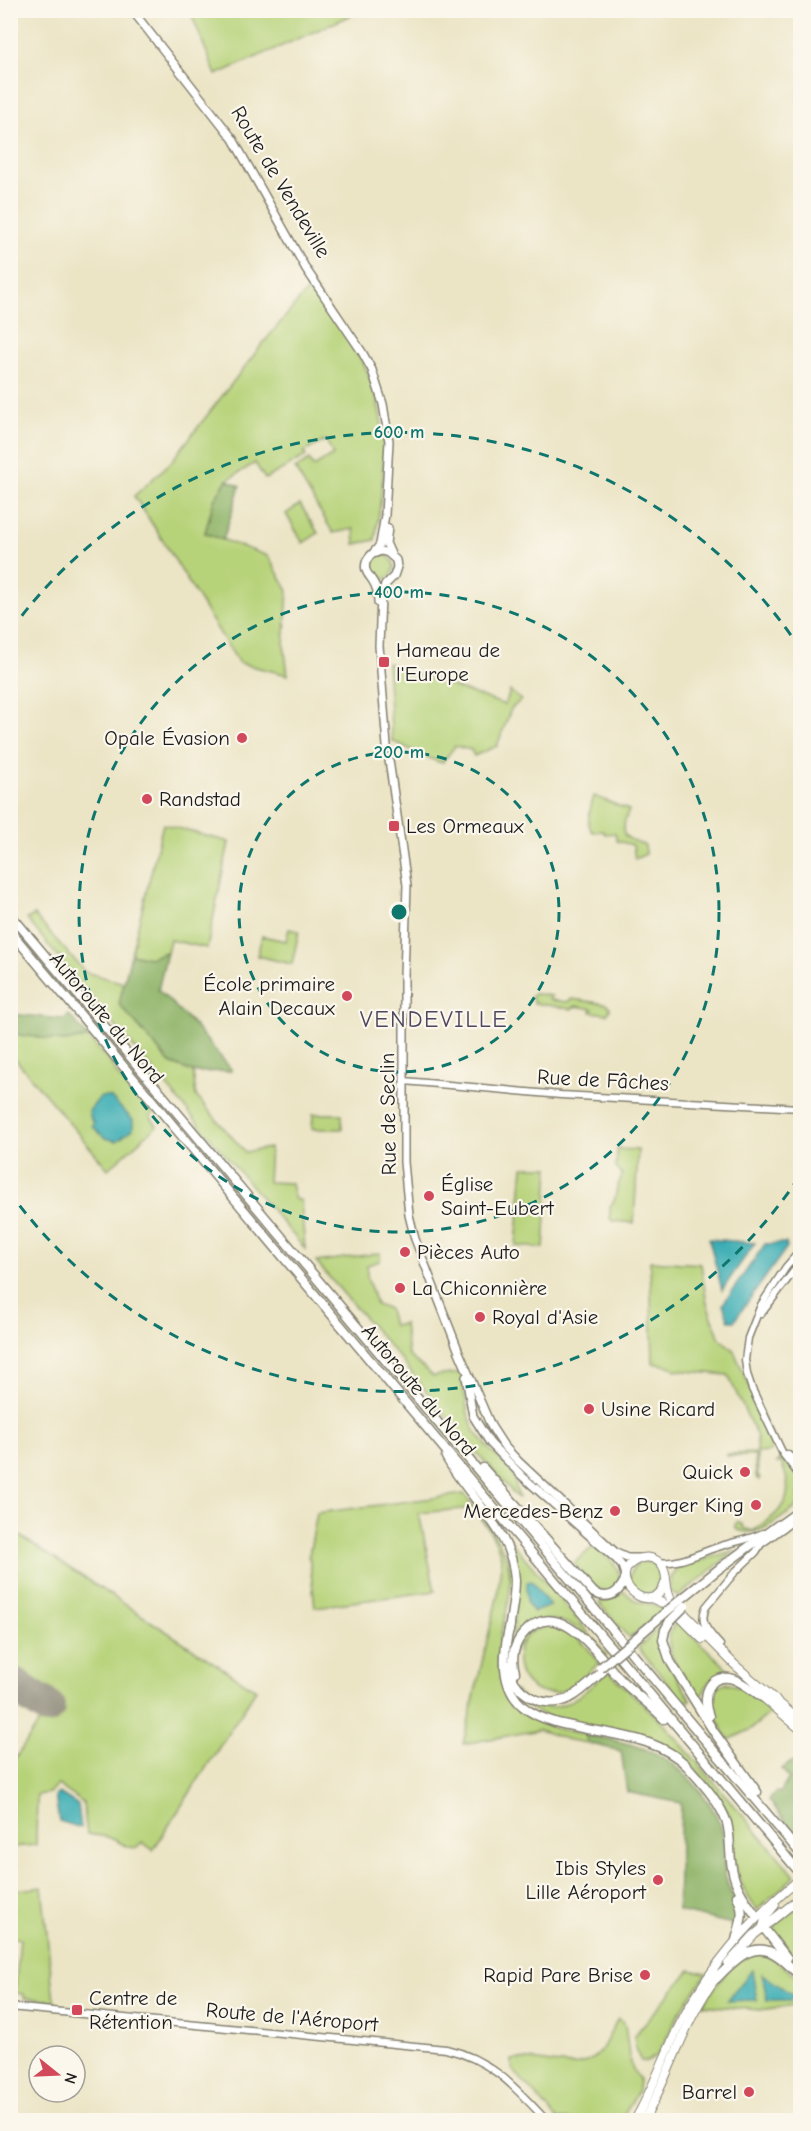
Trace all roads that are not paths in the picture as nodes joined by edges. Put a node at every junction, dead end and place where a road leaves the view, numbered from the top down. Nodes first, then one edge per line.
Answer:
1 (132, 10) edge
2 (137, 10) edge
3 (373, 554) junction
4 (391, 554) junction
5 (371, 579) junction
6 (389, 581) junction
7 (379, 618) junction
8 (10, 914) edge
9 (10, 931) edge
10 (404, 1081) junction
11 (801, 1108) edge
12 (801, 1251) edge
13 (801, 1263) edge
14 (752, 1326) junction
15 (459, 1352) junction
16 (438, 1441) junction
17 (778, 1443) junction
18 (471, 1460) junction
19 (801, 1465) edge
20 (801, 1476) edge
21 (801, 1507) edge
22 (801, 1516) edge
23 (778, 1525) junction
24 (761, 1544) junction
25 (640, 1558) junction
26 (658, 1562) junction
27 (625, 1577) junction
28 (666, 1580) junction
29 (651, 1598) junction
30 (682, 1604) junction
31 (667, 1617) junction
32 (510, 1625) junction
33 (735, 1665) junction
34 (602, 1669) junction
35 (762, 1697) junction
36 (801, 1722) edge
37 (677, 1728) junction
38 (801, 1729) edge
39 (717, 1736) junction
40 (758, 1801) junction
41 (801, 1853) edge
42 (801, 1873) edge
43 (798, 1880) edge
44 (736, 1885) junction
45 (801, 1898) edge
46 (757, 1917) junction
47 (763, 1927) junction
48 (736, 1940) junction
49 (801, 1973) edge
50 (716, 1978) junction
51 (10, 2007) edge
52 (545, 2120) edge
53 (635, 2121) edge
54 (644, 2121) edge

1 - 3 main road, Route de Vendeville
2 - 4 main road, Route de Vendeville
3 - 4 main road
3 - 5 main road
4 - 6 main road
5 - 6 main road
5 - 7 main road, Rue de Seclin
6 - 7 main road, Rue de Seclin
7 - 10 main road, Rue de Seclin
8 - 18 highway, Autoroute du Nord
9 - 16 highway, Autoroute du Nord
10 - 11 street, Rue de Fâches
10 - 15 main road, Rue de Seclin
12 - 14 street
13 - 14 street
14 - 17 street
15 - 25 main road, Rue de Seclin
15 - 27 main road, Rue de Seclin
16 - 32 highway
16 - 37 highway, Autoroute du Nord
17 - 19 street
17 - 20 street
18 - 27 highway
18 - 40 highway, Autoroute du Nord
21 - 23 street
22 - 24 street
23 - 26 street
23 - 30 highway
24 - 30 highway
24 - 33 street
25 - 26 main road
25 - 27 main road
26 - 28 main road
27 - 29 main road
28 - 29 main road
28 - 33 main road
29 - 35 main road
30 - 31 highway, bridge
31 - 34 highway, bridge
31 - 39 highway
32 - 34 highway
32 - 44 highway
33 - 36 main road
34 - 37 highway
35 - 38 main road
35 - 39 highway
37 - 42 highway, Autoroute du Nord
39 - 40 highway
40 - 41 highway, Autoroute du Nord
43 - 46 main road
43 - 47 main road
44 - 46 highway
44 - 48 highway
45 - 47 main road
46 - 47 main road
46 - 48 main road
47 - 49 highway
47 - 50 main road
48 - 53 main road
49 - 50 highway
50 - 54 main road
51 - 52 street, Route de l'Aéroport

